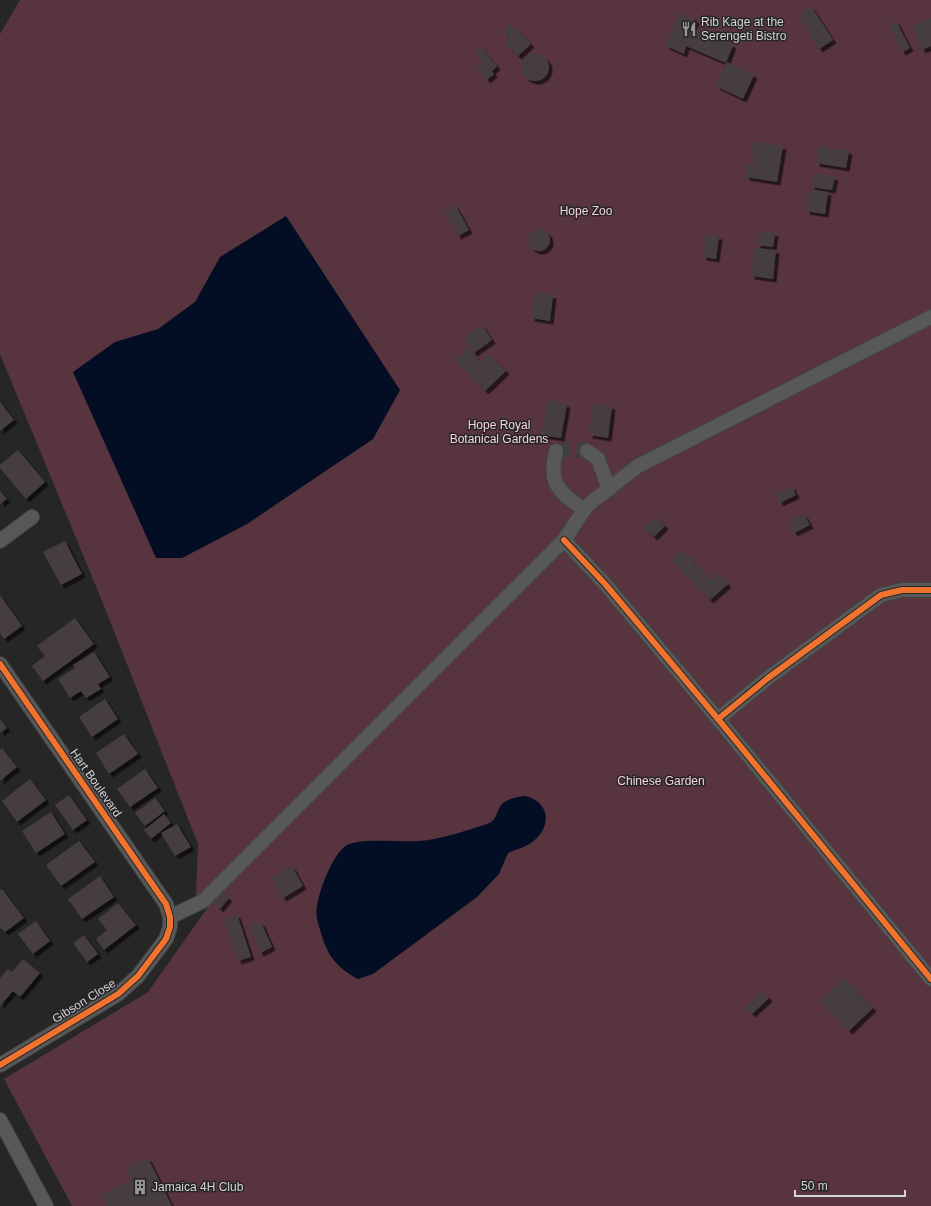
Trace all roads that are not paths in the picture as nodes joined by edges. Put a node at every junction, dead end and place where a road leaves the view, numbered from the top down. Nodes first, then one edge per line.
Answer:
1 (931, 316) edge
2 (587, 450) tunnel mouth
3 (556, 451) dead end
4 (609, 489) junction
5 (584, 510) junction
6 (32, 517) dead end
7 (564, 540) junction
8 (0, 541) edge
9 (931, 590) edge
10 (0, 664) edge
11 (718, 718) junction
12 (170, 917) junction
13 (931, 979) edge
14 (0, 1065) edge
15 (0, 1120) edge
16 (46, 1206) edge

1 - 4 street
2 - 4 street
3 - 5 street
4 - 5 street
5 - 7 street
6 - 8 street
7 - 11 street
7 - 12 street
9 - 11 street
10 - 12 street, Hart Boulevard
11 - 13 street
12 - 14 street, Gibson Close
15 - 16 street

